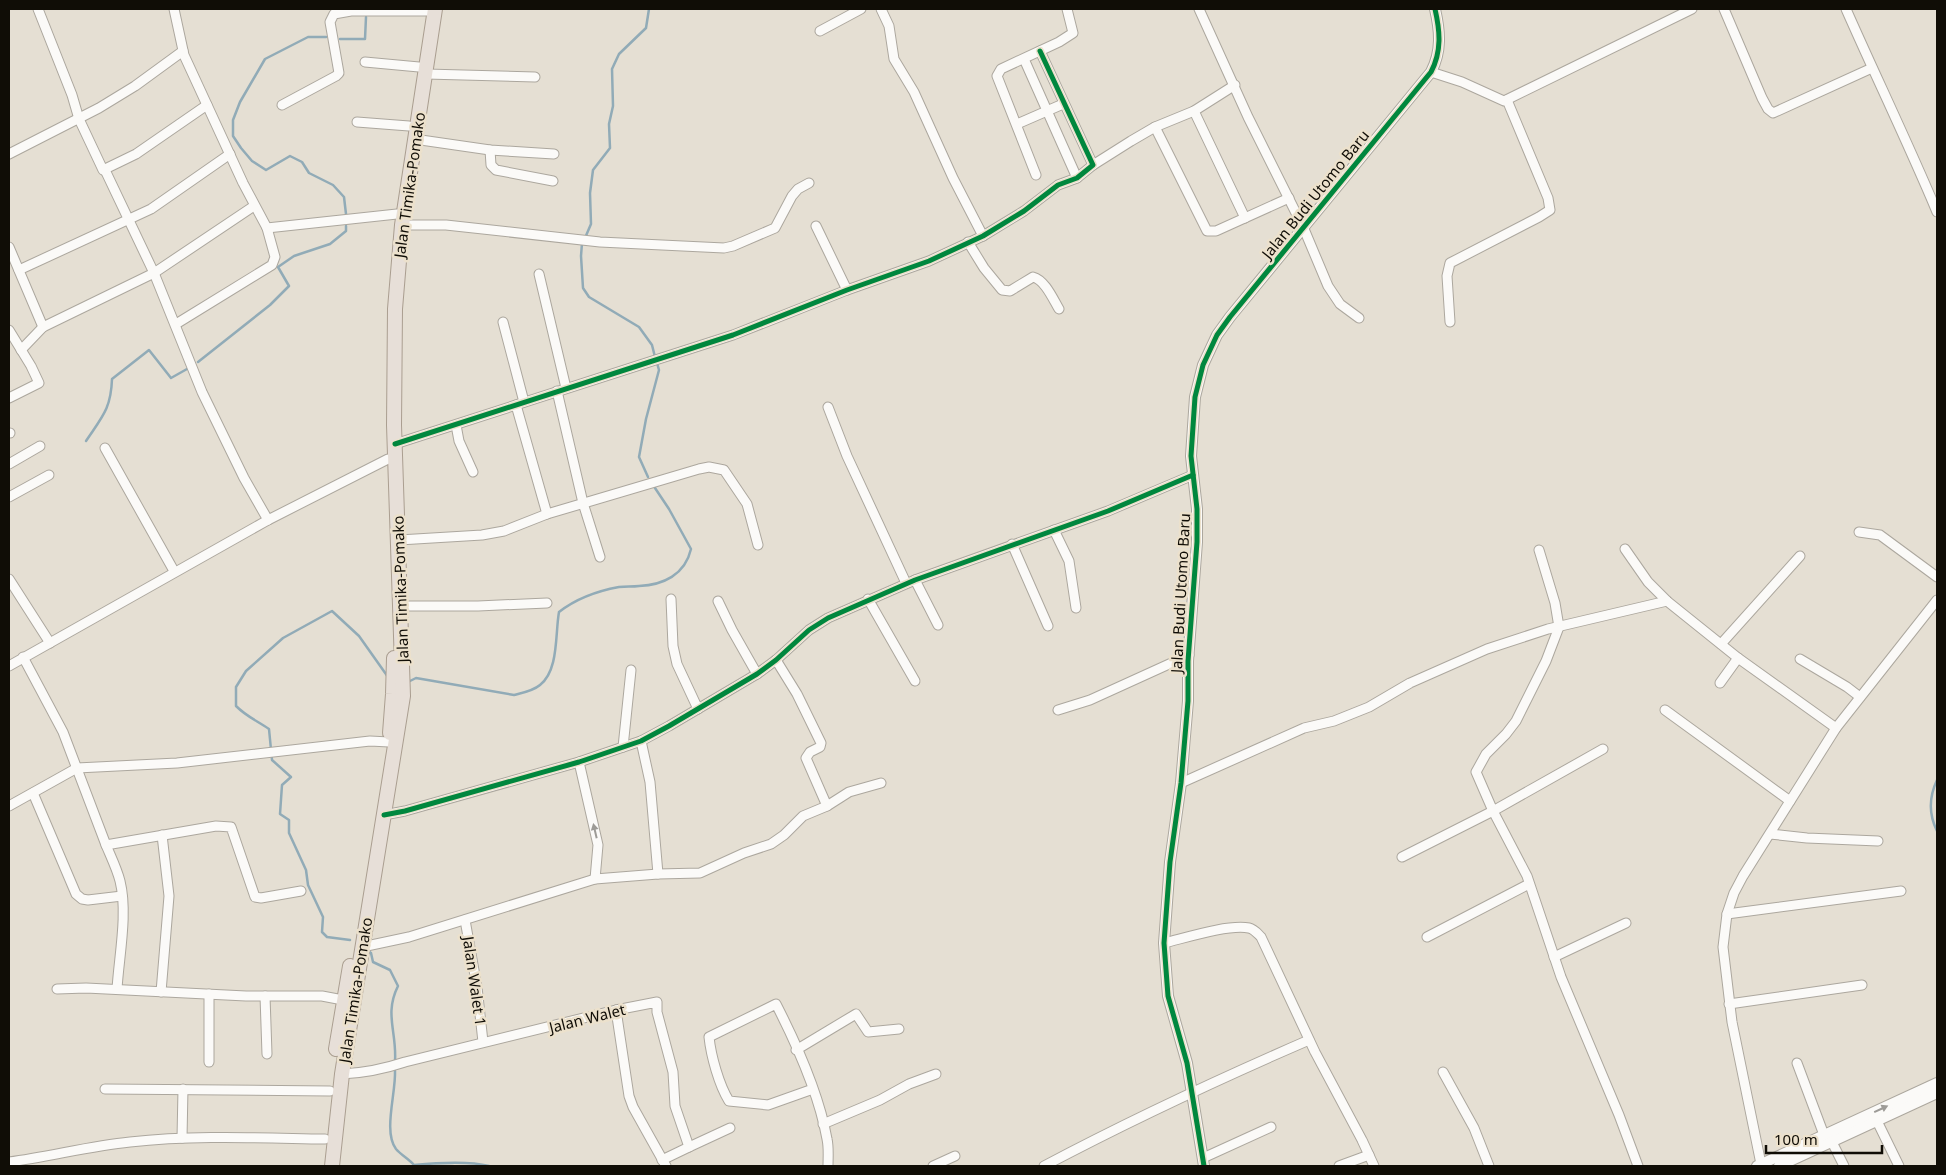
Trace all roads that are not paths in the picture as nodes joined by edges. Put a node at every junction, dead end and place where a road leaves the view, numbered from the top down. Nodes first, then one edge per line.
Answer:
1 (38, 9) edge
2 (174, 9) edge
3 (861, 9) edge
4 (881, 9) edge
5 (1067, 9) edge
6 (1199, 9) edge
7 (1435, 9) edge
8 (1692, 9) edge
9 (1724, 9) edge
10 (1846, 9) edge
11 (351, 10) edge
12 (430, 10) edge
13 (820, 31) dead end
14 (183, 51) junction
15 (1040, 51) junction
16 (1024, 59) junction
17 (365, 62) dead end
18 (1872, 68) junction
19 (422, 70) junction
20 (1431, 72) junction
21 (534, 78) dead end
22 (1234, 86) junction
23 (1507, 100) junction
24 (1063, 104) junction
25 (207, 105) junction
26 (282, 105) dead end
27 (1047, 111) junction
28 (1194, 111) junction
29 (79, 119) junction
30 (357, 122) dead end
31 (1017, 124) junction
32 (1155, 127) junction
33 (412, 132) junction
34 (490, 150) junction
35 (9, 154) edge
36 (230, 154) junction
37 (554, 154) dead end
38 (1093, 165) junction
39 (105, 170) junction
40 (1036, 175) dead end
41 (1077, 178) junction
42 (553, 180) dead end
43 (809, 183) dead end
44 (1289, 198) junction
45 (254, 206) junction
46 (1937, 212) edge
47 (1245, 218) junction
48 (130, 219) junction
49 (399, 219) junction
50 (816, 226) dead end
51 (267, 228) junction
52 (1304, 229) junction
53 (983, 236) junction
54 (968, 242) junction
55 (9, 247) edge
56 (19, 270) junction
57 (154, 273) junction
58 (539, 274) dead end
59 (847, 290) junction
60 (1059, 309) dead end
61 (1359, 318) dead end
62 (503, 322) dead end
63 (1450, 322) dead end
64 (176, 324) junction
65 (43, 327) junction
66 (9, 330) edge
67 (21, 350) junction
68 (562, 390) junction
69 (9, 398) edge
70 (520, 404) junction
71 (828, 407) dead end
72 (456, 425) junction
73 (395, 444) junction
74 (40, 446) dead end
75 (105, 448) dead end
76 (388, 459) junction
77 (9, 464) edge
78 (473, 472) dead end
79 (1193, 475) junction
80 (49, 476) dead end
81 (9, 497) edge
82 (583, 503) junction
83 (547, 514) junction
84 (268, 520) junction
85 (1054, 530) junction
86 (1859, 532) dead end
87 (398, 540) junction
88 (1012, 544) junction
89 (758, 545) dead end
90 (1539, 550) dead end
91 (1625, 550) dead end
92 (1800, 556) dead end
93 (600, 557) dead end
94 (174, 571) junction
95 (1937, 577) edge
96 (9, 578) edge
97 (911, 582) junction
98 (672, 599) dead end
99 (868, 600) junction
100 (1937, 600) edge
101 (718, 601) dead end
102 (1667, 601) junction
103 (547, 603) dead end
104 (401, 606) junction
105 (1076, 608) dead end
106 (938, 625) dead end
107 (1048, 626) dead end
108 (1559, 627) junction
109 (50, 643) junction
110 (1721, 644) junction
111 (1189, 655) junction
112 (23, 658) junction
113 (1738, 658) junction
114 (1800, 659) dead end
115 (776, 660) junction
116 (9, 666) edge
117 (631, 670) dead end
118 (756, 674) junction
119 (915, 681) dead end
120 (1720, 683) dead end
121 (1860, 697) junction
122 (698, 709) junction
123 (1058, 710) dead end
124 (1665, 710) dead end
125 (1836, 728) junction
126 (641, 740) junction
127 (389, 742) junction
128 (623, 747) junction
129 (1602, 749) dead end
130 (579, 762) junction
131 (77, 768) junction
132 (881, 783) dead end
133 (1180, 783) junction
134 (33, 793) junction
135 (1790, 801) junction
136 (9, 806) edge
137 (827, 806) junction
138 (1494, 811) junction
139 (384, 815) junction
140 (1770, 834) junction
141 (162, 835) junction
142 (1878, 841) dead end
143 (106, 845) junction
144 (1402, 857) dead end
145 (658, 874) junction
146 (595, 879) junction
147 (1529, 884) junction
148 (301, 891) dead end
149 (1901, 891) dead end
150 (122, 896) junction
151 (364, 910) junction
152 (1727, 914) junction
153 (464, 920) junction
154 (1626, 923) dead end
155 (1427, 937) dead end
156 (1164, 943) junction
157 (362, 947) junction
158 (1554, 957) junction
159 (1862, 985) dead end
160 (57, 988) dead end
161 (117, 989) junction
162 (161, 992) junction
163 (209, 994) junction
164 (265, 996) junction
165 (343, 1000) junction
166 (1729, 1004) junction
167 (616, 1010) junction
168 (900, 1029) dead end
169 (1309, 1040) junction
170 (483, 1042) junction
171 (796, 1050) junction
172 (266, 1054) dead end
173 (208, 1062) dead end
174 (1798, 1063) dead end
175 (1443, 1072) dead end
176 (342, 1074) junction
177 (936, 1074) dead end
178 (1937, 1083) edge
179 (813, 1088) junction
180 (105, 1089) dead end
181 (183, 1089) junction
182 (330, 1091) junction
183 (1192, 1092) junction
184 (1937, 1094) edge
185 (1876, 1121) junction
186 (823, 1124) junction
187 (1271, 1127) dead end
188 (730, 1128) dead end
189 (182, 1138) junction
190 (325, 1139) junction
191 (1828, 1139) junction
192 (689, 1147) junction
193 (1369, 1155) junction
194 (955, 1156) dead end
195 (9, 1162) edge
196 (1203, 1162) edge
197 (664, 1163) edge
198 (1759, 1165) edge
199 (324, 1166) edge
200 (332, 1166) edge
201 (828, 1166) edge
202 (933, 1166) edge
203 (1044, 1166) edge
204 (1339, 1166) edge
205 (1374, 1166) edge
206 (1489, 1166) edge
207 (1638, 1166) edge
208 (1779, 1166) edge
209 (1844, 1166) edge
210 (1899, 1166) edge

1 - 29 street
2 - 14 street
3 - 13 street
4 - 53 street
5 - 15 street
6 - 22 street
7 - 20 street, Jalan Budi Utomo Baru
8 - 23 street
9 - 18 street
10 - 18 street
11 - 12 street
11 - 26 street
12 - 19 highway, Jalan Timika-Pomako
14 - 25 street
14 - 29 street
15 - 16 street
15 - 24 street
16 - 27 street
16 - 31 street
17 - 19 street
18 - 46 street
19 - 21 street
19 - 33 highway, Jalan Timika-Pomako
20 - 23 street
20 - 52 street, Jalan Budi Utomo Baru
22 - 28 street
22 - 44 street
23 - 63 street
24 - 27 street
24 - 38 street
25 - 36 street
25 - 39 street
27 - 31 street
27 - 41 street
28 - 32 street
28 - 47 street
29 - 35 street
29 - 39 street
30 - 33 street
31 - 40 street
32 - 38 street
32 - 47 street
33 - 34 street
33 - 49 highway, Jalan Timika-Pomako
34 - 37 street
34 - 42 street
36 - 45 street
36 - 48 street
38 - 41 street
39 - 48 street
41 - 53 street
43 - 49 street
44 - 47 street
44 - 52 street
45 - 51 street
45 - 57 street
48 - 56 street
48 - 57 street
49 - 51 street
49 - 73 highway, Jalan Timika-Pomako
49 - 76 highway, Jalan Timika-Pomako
50 - 59 street
51 - 64 street
52 - 61 street
52 - 79 street, Jalan Budi Utomo Baru
53 - 54 street
54 - 59 street
54 - 60 street
55 - 56 street
56 - 65 street
57 - 64 street
57 - 65 street
58 - 68 street
59 - 68 street
62 - 70 street
64 - 84 street
65 - 67 street
66 - 67 street
67 - 69 street
68 - 70 street
68 - 82 street
70 - 72 street
70 - 83 street
71 - 97 street
72 - 73 street
72 - 78 street
73 - 87 highway, Jalan Timika-Pomako
74 - 77 street
75 - 94 street
76 - 84 street
76 - 127 highway, Jalan Timika-Pomako
79 - 85 street
79 - 111 street, Jalan Budi Utomo Baru
80 - 81 street
82 - 83 street
82 - 89 street
82 - 93 street
83 - 87 street
84 - 94 street
85 - 88 street
85 - 105 street
86 - 95 street
87 - 104 highway, Jalan Timika-Pomako
88 - 97 street
88 - 107 street
90 - 108 street
91 - 102 street
92 - 110 street
94 - 109 street
96 - 109 street
97 - 99 street
97 - 106 street
98 - 122 street
99 - 115 street
99 - 119 street
100 - 121 street
101 - 118 street
102 - 108 street
102 - 110 street
103 - 104 street
104 - 139 highway, Jalan Timika-Pomako
108 - 133 street
108 - 138 street
109 - 112 street
110 - 113 street
111 - 123 street
111 - 133 street, Jalan Budi Utomo Baru
112 - 116 street
112 - 131 street
113 - 120 street
113 - 125 street
114 - 121 street
115 - 118 street
115 - 137 street
117 - 128 street
118 - 122 street
121 - 125 street
122 - 126 street
124 - 135 street
125 - 135 street
126 - 128 street
126 - 145 street
127 - 131 street
127 - 151 highway, Jalan Timika-Pomako
128 - 130 street
129 - 138 street
130 - 139 street
146 -> 130 street
131 - 134 street
131 - 143 street
132 - 137 street
133 - 156 street, Jalan Budi Utomo Baru
134 - 136 street
134 - 150 street
135 - 140 street
137 - 145 street
138 - 144 street
138 - 147 street
139 - 151 highway, Jalan Timika-Pomako
140 - 142 street
140 - 152 street
141 - 143 street
141 - 148 street
141 - 162 street
143 - 150 street
145 - 146 street
146 - 153 street
147 - 155 street
147 - 158 street
149 - 152 street
150 - 161 street
151 - 157 highway, Jalan Timika-Pomako
151 - 165 highway, Jalan Timika-Pomako
152 - 166 street
153 - 157 street
153 - 170 street, Jalan Walet 1
154 - 158 street
156 - 169 street
156 - 183 street, Jalan Budi Utomo Baru
157 - 176 highway, Jalan Timika-Pomako
158 - 207 street
159 - 166 street
160 - 161 street
161 - 162 street
162 - 163 street
163 - 164 street
163 - 173 street
164 - 165 street
164 - 172 street
165 - 182 highway, Jalan Timika-Pomako
166 - 198 street
167 - 170 street, Jalan Walet
167 - 192 street, Jalan Walet
167 - 197 street
168 - 171 street
169 - 183 street
169 - 193 street
170 - 176 street, Jalan Walet
171 - 179 street
171 - 179 street
174 - 191 street
175 - 206 street
176 - 200 highway, Jalan Timika-Pomako
177 - 186 street
191 -> 178 street
179 - 186 street
180 - 181 street
181 - 182 street
181 - 189 street
182 - 190 highway, Jalan Timika-Pomako
183 - 196 street, Jalan Budi Utomo Baru
183 - 203 street
184 - 185 street
185 - 191 street
185 - 210 street
186 - 201 street
187 - 196 street
188 - 192 street
189 - 190 street
189 - 195 street
190 - 199 highway, Jalan Timika-Pomako
191 - 198 street
191 - 208 street
191 - 209 street
192 - 197 street
193 - 204 street
193 - 205 street
194 - 202 street

